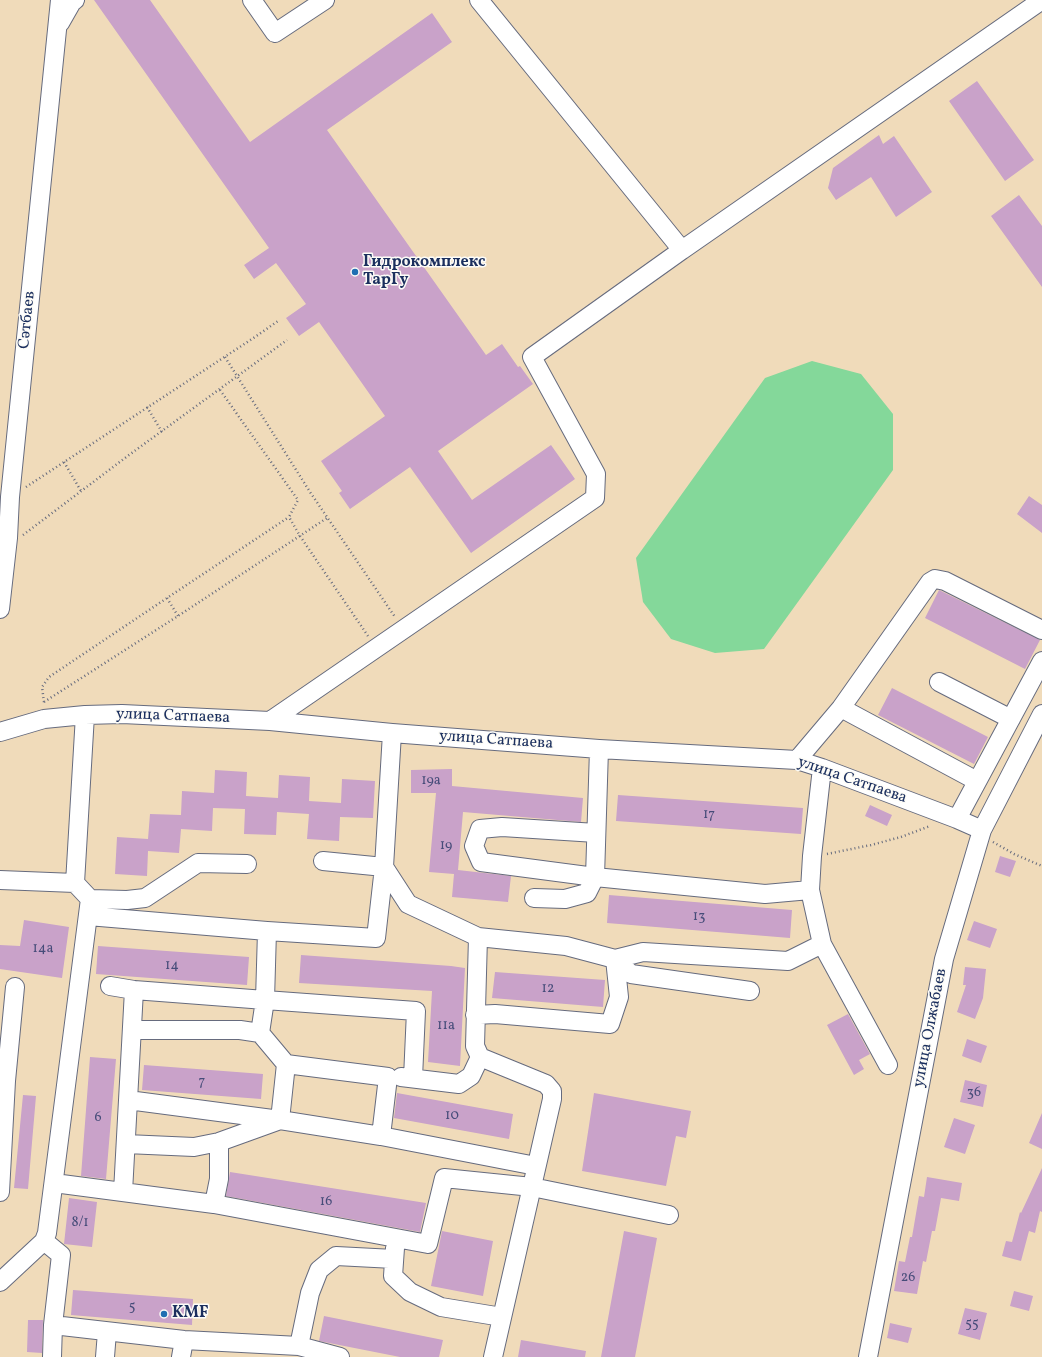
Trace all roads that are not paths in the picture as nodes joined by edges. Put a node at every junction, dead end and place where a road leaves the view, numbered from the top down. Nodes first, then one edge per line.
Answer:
1 (60, 0) edge
2 (75, 0) edge
3 (252, 0) edge
4 (325, 0) edge
5 (479, 0) edge
6 (1042, 0) edge
7 (56, 30) junction
8 (682, 250) junction
9 (7, 504) edge
10 (5, 540) edge
11 (0, 609) edge
12 (1042, 630) edge
13 (1042, 661) edge
14 (939, 682) dead end
15 (841, 708) junction
16 (1042, 714) edge
17 (85, 715) junction
18 (1011, 718) junction
19 (270, 721) junction
20 (0, 732) edge
21 (392, 732) junction
22 (599, 749) junction
23 (797, 760) junction
24 (822, 768) junction
25 (977, 781) junction
26 (957, 819) junction
27 (982, 830) junction
28 (596, 833) junction
29 (323, 862) dead end
30 (247, 864) dead end
31 (384, 867) junction
32 (595, 877) junction
33 (0, 880) edge
34 (75, 883) junction
35 (810, 890) junction
36 (534, 898) dead end
37 (90, 899) junction
38 (88, 916) junction
39 (267, 931) junction
40 (478, 937) junction
41 (822, 944) junction
42 (615, 959) junction
43 (110, 986) dead end
44 (15, 988) dead end
45 (134, 990) junction
46 (750, 991) dead end
47 (264, 1000) junction
48 (475, 1015) junction
49 (132, 1030) junction
50 (260, 1033) junction
51 (480, 1057) junction
52 (286, 1064) junction
53 (888, 1065) dead end
54 (388, 1077) junction
55 (413, 1078) junction
56 (3, 1081) edge
57 (128, 1100) junction
58 (280, 1120) junction
59 (381, 1136) junction
60 (219, 1142) junction
61 (126, 1144) junction
62 (536, 1166) junction
63 (54, 1183) junction
64 (532, 1187) junction
65 (0, 1192) edge
66 (123, 1192) junction
67 (214, 1204) junction
68 (669, 1215) dead end
69 (396, 1237) junction
70 (44, 1241) junction
71 (394, 1259) junction
72 (0, 1282) edge
73 (502, 1318) junction
74 (53, 1325) junction
75 (107, 1332) junction
76 (299, 1346) junction
77 (182, 1348) edge
78 (332, 1356) edge
79 (52, 1357) edge
80 (105, 1357) edge
81 (493, 1357) edge
82 (868, 1357) edge

1 - 7 street, Сәтбаев
2 - 7 street
3 - 4 street
5 - 8 street
6 - 8 street
7 - 9 street, Сәтбаев
8 - 19 street
9 - 10 street, Сәтбаев
10 - 11 street, Сәтбаев
12 - 15 street
13 - 18 street
14 - 18 street
15 - 23 street
15 - 25 street
16 - 27 street, улица Олжабаев
17 - 19 street, улица Сатпаева
17 - 20 street, улица Сатпаева
17 - 34 street
18 - 25 street
19 - 21 street, улица Сатпаева
21 - 22 street, улица Сатпаева
21 - 31 street
22 - 23 street, улица Сатпаева
22 - 28 street
23 - 24 street, улица Сатпаева
24 - 26 street, улица Сатпаева
24 - 35 street
25 - 26 street
26 - 27 street, улица Сатпаева
27 - 82 street, улица Олжабаев
28 - 32 street
28 - 32 street
29 - 31 street
30 - 37 street
31 - 39 street
31 - 40 street
32 - 35 street
32 - 36 street
33 - 34 street
34 - 37 street
35 - 41 street
37 - 38 street
38 - 39 street
38 - 63 street
39 - 47 street
40 - 42 street
40 - 48 street
41 - 42 street
41 - 53 street
42 - 46 street
42 - 48 street
43 - 45 street
44 - 56 street
45 - 47 street
45 - 49 street
47 - 50 street
47 - 55 street
48 - 51 street
49 - 50 street
49 - 57 street
50 - 52 street
51 - 55 street
51 - 62 street
52 - 54 street
52 - 58 street
54 - 55 street
54 - 59 street
56 - 65 street
57 - 58 street
57 - 61 street
58 - 59 street
58 - 60 street
59 - 62 street
60 - 61 street
60 - 67 street
61 - 66 street
62 - 64 street
63 - 66 street
63 - 70 street
64 - 68 street
64 - 69 street
64 - 73 street
66 - 67 street
67 - 69 street
69 - 71 street
70 - 72 street
70 - 74 street
71 - 73 street
71 - 76 street
73 - 81 street
74 - 75 street
74 - 79 street
75 - 77 street
75 - 80 street
76 - 77 street
76 - 78 street

